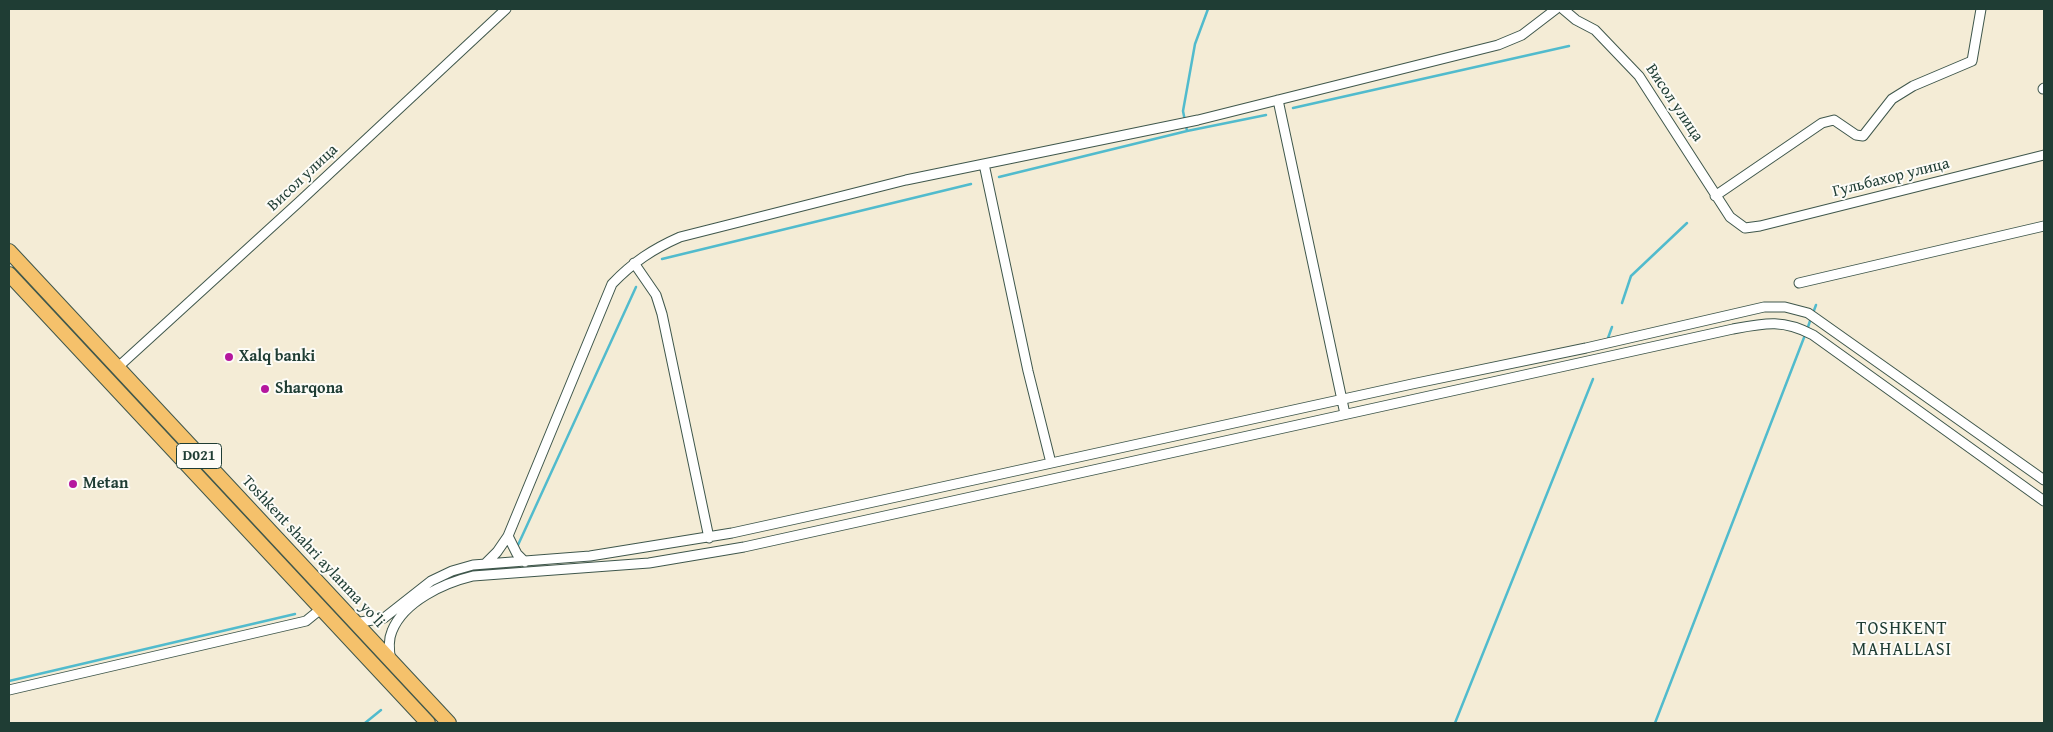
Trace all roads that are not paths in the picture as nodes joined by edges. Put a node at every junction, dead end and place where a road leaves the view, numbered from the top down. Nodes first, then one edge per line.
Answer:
1 (506, 9) edge
2 (1556, 9) edge
3 (1563, 9) edge
4 (1981, 9) edge
5 (1278, 100) junction
6 (2044, 155) edge
7 (984, 164) junction
8 (1715, 196) junction
9 (2044, 226) edge
10 (1745, 228) joint
11 (9, 251) edge
12 (634, 263) junction
13 (9, 274) edge
14 (1798, 283) dead end
15 (1764, 307) junction
16 (1766, 323) junction
17 (117, 368) junction
18 (1342, 400) junction
19 (1345, 414) junction
20 (1051, 463) junction
21 (2044, 480) edge
22 (928, 491) junction
23 (2044, 501) edge
24 (931, 506) junction
25 (508, 536) junction
26 (709, 538) junction
27 (525, 562) junction
28 (485, 564) junction
29 (322, 608) junction
30 (355, 623) junction
31 (391, 661) junction
32 (9, 690) edge
33 (428, 723) edge
34 (449, 723) edge

1 - 17 street, Висол улица
2 - 5 street
3 - 8 street, Висол улица
4 - 8 street
5 - 7 street
5 - 18 street
6 - 10 street, Гульбахор улица
7 - 12 street
7 - 20 street
8 - 10 street, Висол улица
9 - 14 street
11 - 17 highway, Toshkent shahri aylanma yoʻli / D021
12 - 25 street
12 - 26 street
13 - 29 highway, Toshkent shahri aylanma yoʻli / D021
15 - 16 street
15 - 18 street
15 - 21 street
16 - 19 street
16 - 23 street
17 - 30 highway, Toshkent shahri aylanma yoʻli / D021
18 - 19 street
18 - 20 street
19 - 24 street
20 - 22 street
22 - 24 street
22 - 26 street
24 - 31 street
25 - 27 street
25 - 28 street
26 - 27 street
27 - 28 street
28 - 30 street
29 - 32 street
29 - 33 highway, Toshkent shahri aylanma yoʻli / D021
30 - 31 highway, Toshkent shahri aylanma yoʻli / D021
31 - 34 highway, Toshkent shahri aylanma yoʻli / D021

